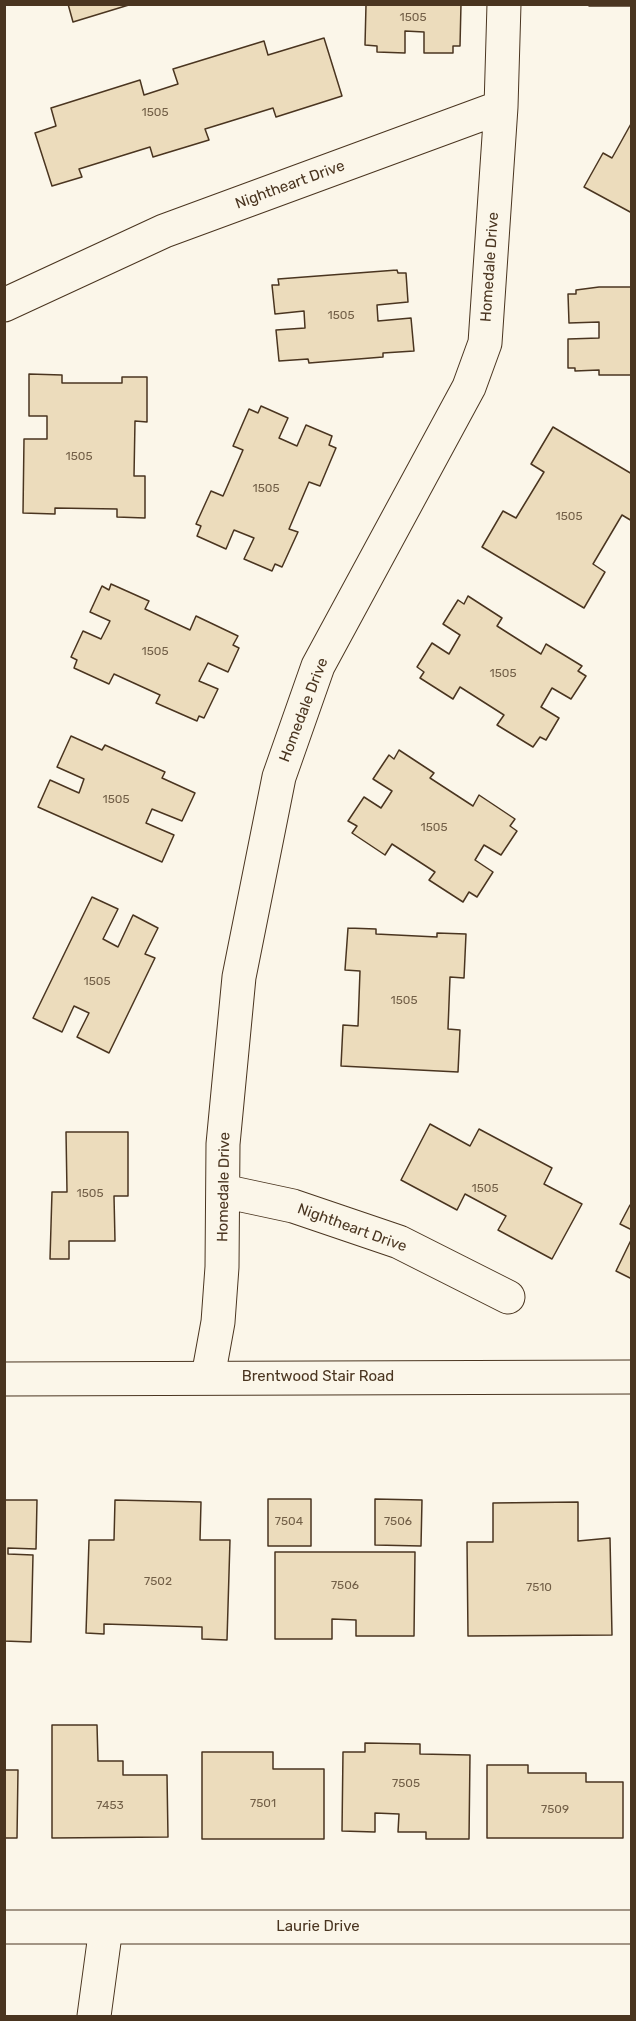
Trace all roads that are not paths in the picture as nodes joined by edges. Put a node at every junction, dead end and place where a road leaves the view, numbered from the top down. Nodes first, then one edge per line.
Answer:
1 (504, 4) edge
2 (501, 107) junction
3 (4, 304) edge
4 (223, 1191) junction
5 (508, 1297) dead end
6 (208, 1377) junction
7 (632, 1377) edge
8 (4, 1379) edge
9 (4, 1927) edge
10 (106, 1927) junction
11 (632, 1927) edge
12 (94, 2016) edge

1 - 2 street, Homedale Drive
2 - 3 street, Nightheart Drive
2 - 4 street, Homedale Drive
4 - 5 street, Nightheart Drive
4 - 6 street, Homedale Drive
6 - 7 street, Brentwood Stair Road
6 - 8 street, Brentwood Stair Road
9 - 10 street, Laurie Drive
10 - 11 street, Laurie Drive
10 - 12 street

